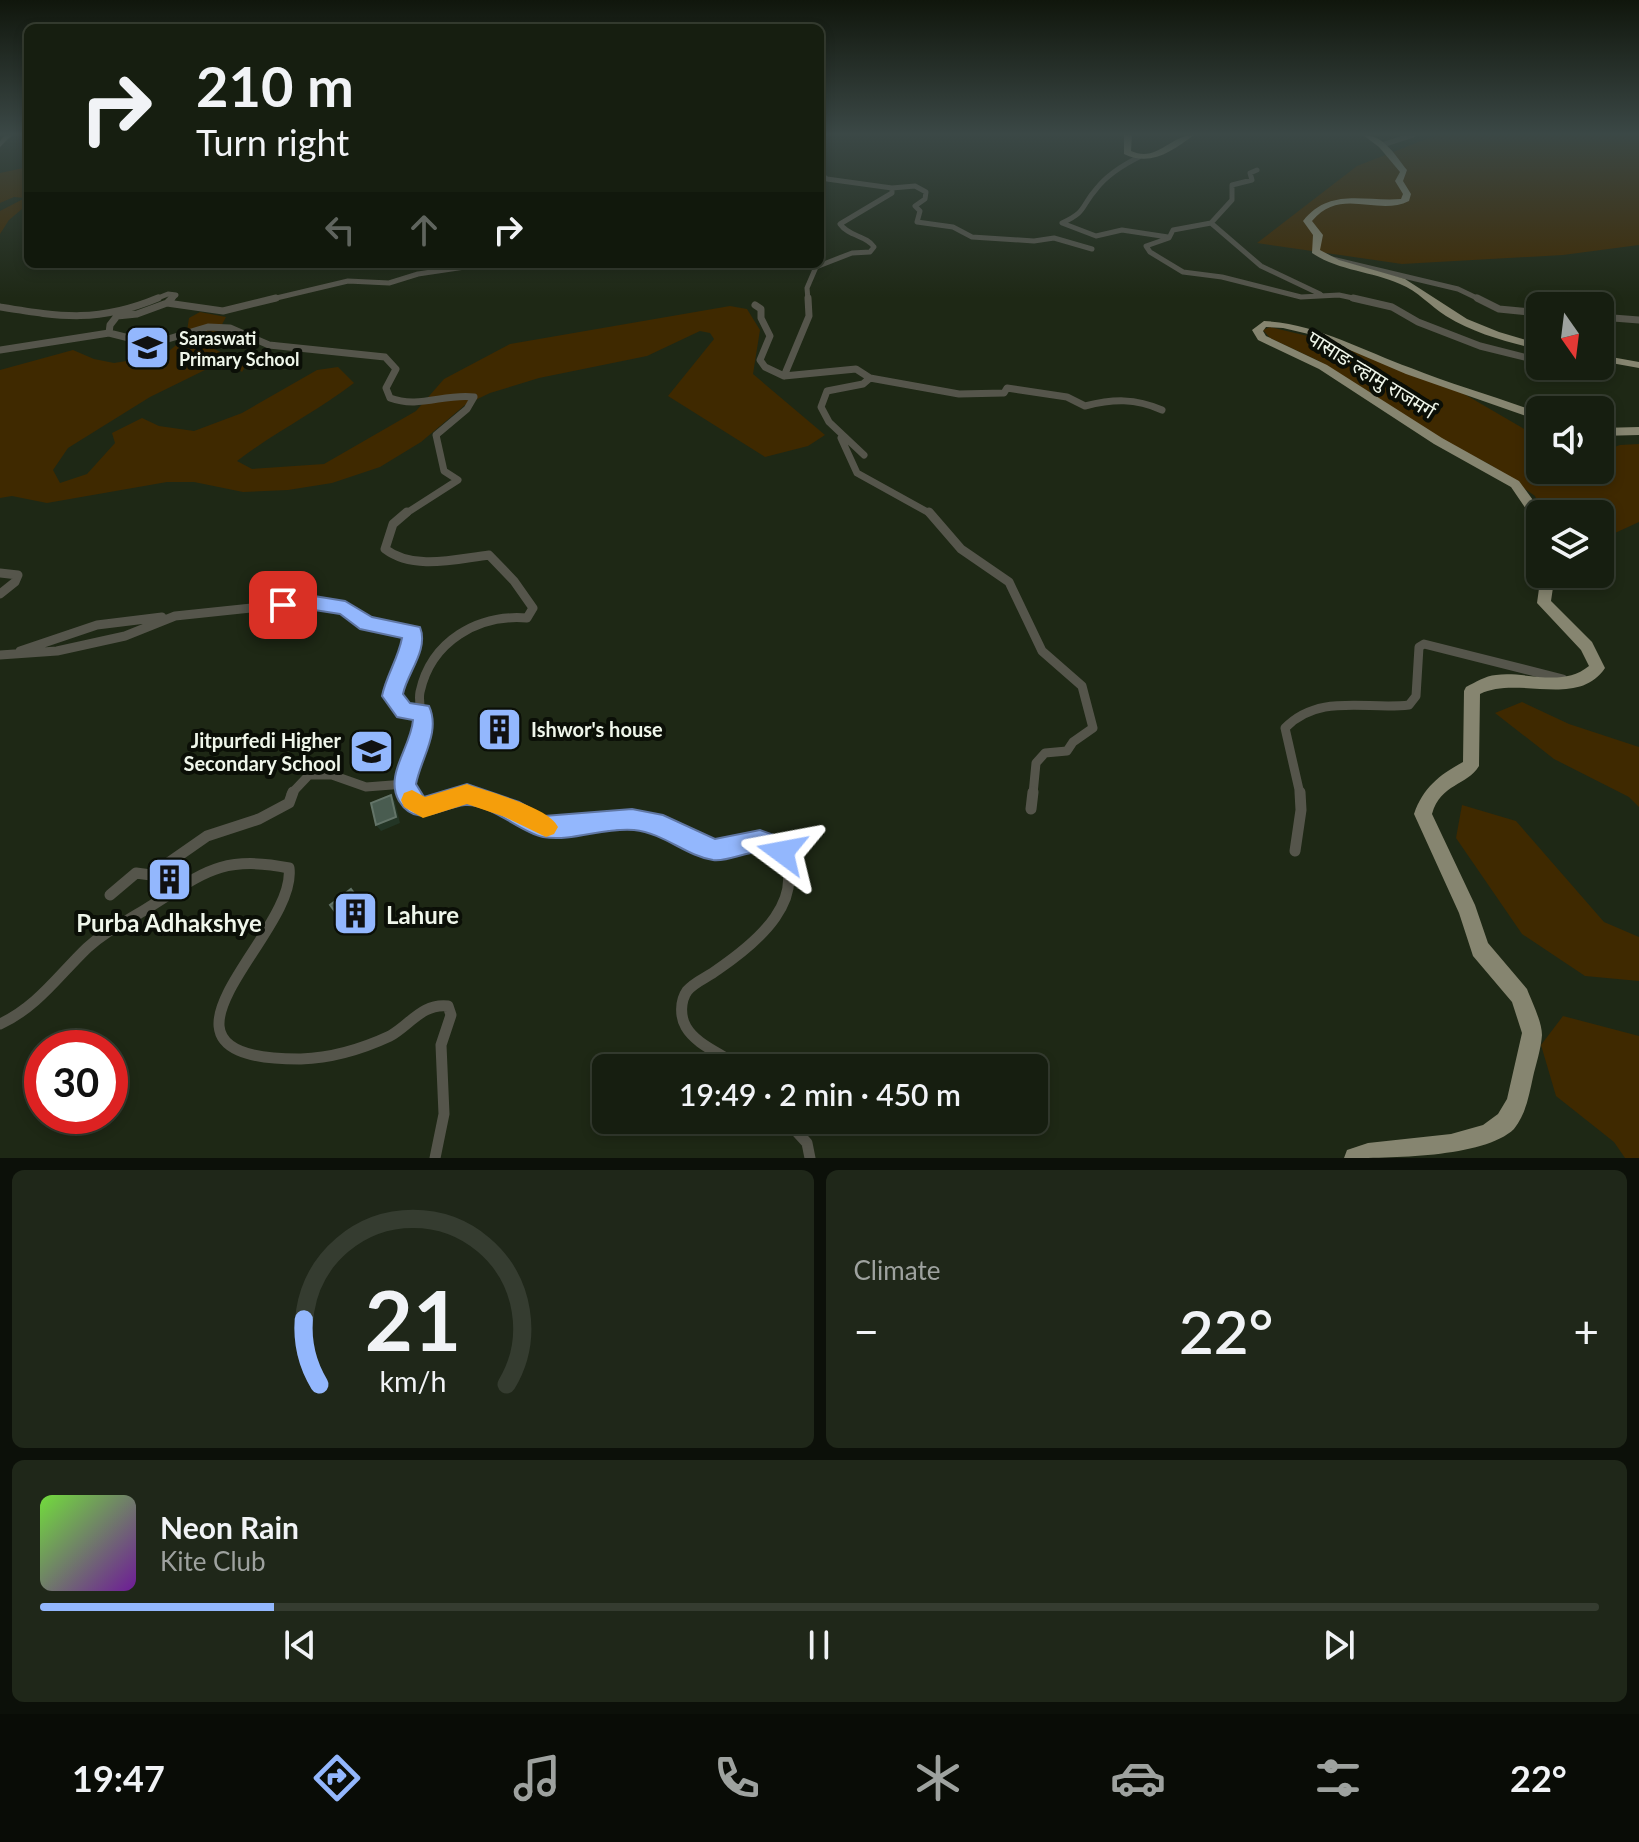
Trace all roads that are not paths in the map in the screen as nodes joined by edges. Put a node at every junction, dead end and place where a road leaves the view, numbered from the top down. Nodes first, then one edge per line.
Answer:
1 (892, 189) edge
2 (921, 189) edge
3 (1097, 189) edge
4 (1232, 189) edge
5 (1404, 189) edge
6 (1211, 223) junction
7 (1169, 238) junction
8 (1092, 249) dead end
9 (1327, 258) junction
10 (824, 264) edge
11 (458, 268) edge
12 (816, 268) edge
13 (1320, 294) junction
14 (167, 303) junction
15 (755, 305) dead end
16 (0, 307) edge
17 (1526, 312) edge
18 (1614, 318) edge
19 (1639, 320) edge
20 (109, 333) junction
21 (1526, 343) edge
22 (0, 350) edge
23 (1526, 358) edge
24 (1614, 361) edge
25 (1639, 365) edge
26 (784, 376) junction
27 (870, 378) junction
28 (1162, 410) dead end
29 (1526, 412) edge
30 (1639, 431) edge
31 (1614, 432) edge
32 (840, 434) junction
33 (864, 455) dead end
34 (1526, 500) edge
35 (0, 573) edge
36 (1546, 588) edge
37 (0, 594) edge
38 (175, 616) junction
39 (2, 655) edge
40 (1574, 683) junction
41 (421, 712) junction
42 (405, 784) junction
43 (1031, 809) dead end
44 (1295, 851) dead end
45 (110, 895) dead end
46 (0, 1024) edge
47 (725, 1054) edge
48 (799, 1134) edge
49 (435, 1158) edge
50 (810, 1158) edge
51 (1355, 1158) edge

1 - 10 street
2 - 8 street
3 - 7 street
4 - 6 street
5 - 9 main road
6 - 7 street
6 - 13 street
7 - 13 street
9 - 17 street
9 - 21 main road
11 - 14 street
12 - 26 street
13 - 23 street
14 - 16 street
14 - 20 street
15 - 26 street
18 - 19 street
20 - 22 street
20 - 41 street
24 - 25 main road
26 - 27 street
27 - 28 street
27 - 32 street
29 - 34 main road, पासाङ ल्हामु राजमर्ग
30 - 31 main road
32 - 33 street
32 - 43 street
35 - 37 street
36 - 40 main road
38 - 39 street
38 - 39 street
38 - 41 street
40 - 44 street
40 - 51 main road
41 - 42 street
42 - 45 street
42 - 47 street
46 - 49 street
48 - 50 street

